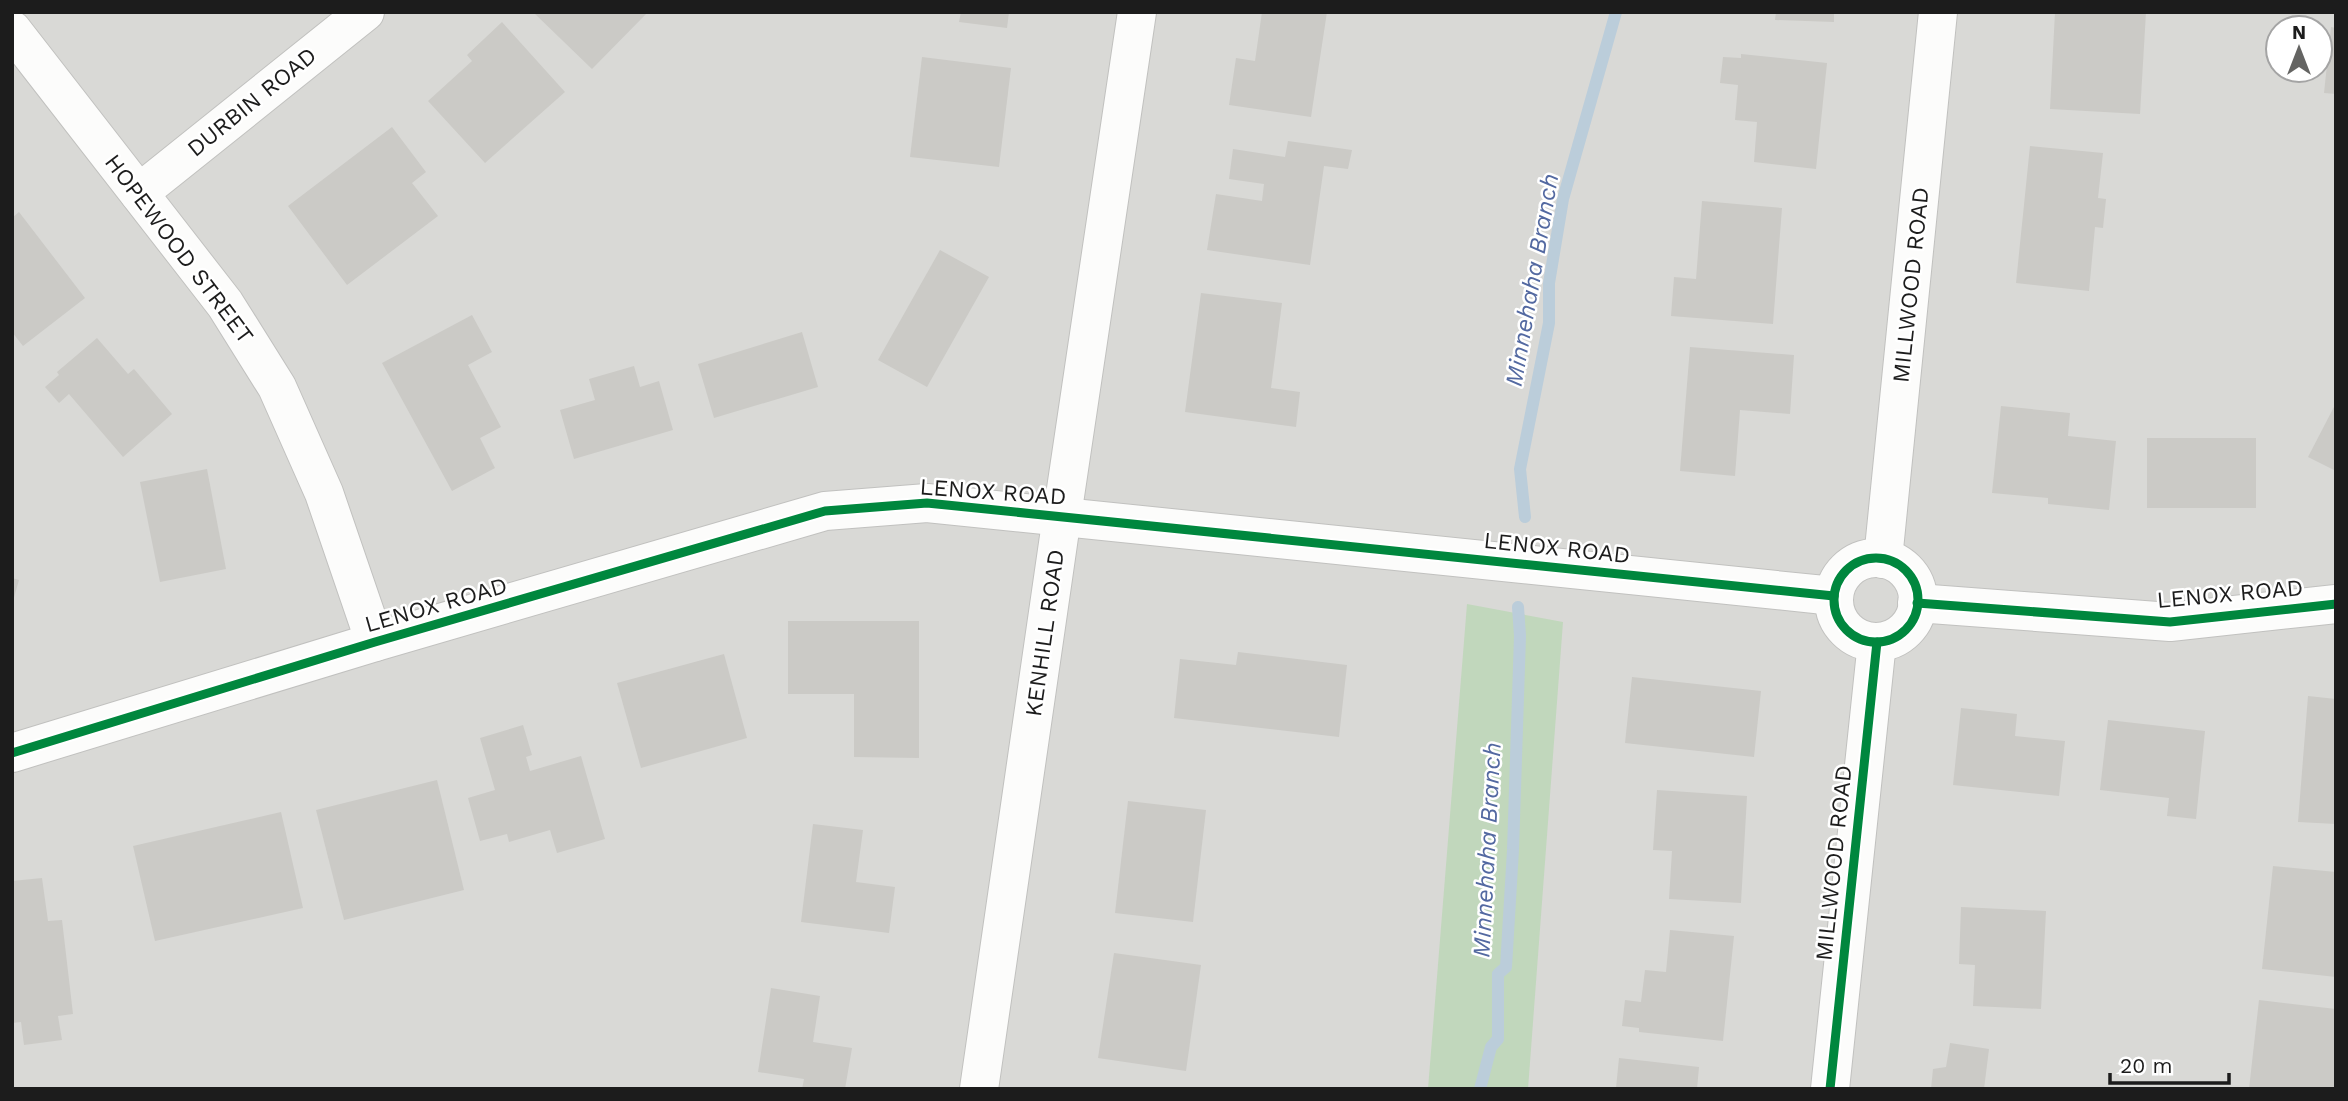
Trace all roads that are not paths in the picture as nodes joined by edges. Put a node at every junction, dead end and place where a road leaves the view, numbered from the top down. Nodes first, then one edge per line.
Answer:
1 (365, 12) edge
2 (1137, 12) edge
3 (1938, 12) edge
4 (12, 30) edge
5 (139, 192) junction
6 (1062, 516) junction
7 (1883, 559) junction
8 (1834, 596) junction
9 (1917, 603) junction
10 (2336, 604) edge
11 (375, 642) junction
12 (1877, 642) junction
13 (12, 753) edge
14 (979, 1089) edge
15 (1830, 1089) edge

1 - 5 street, DURBIN ROAD
2 - 6 street, KENHILL ROAD
3 - 7 street, MILLWOOD ROAD
4 - 5 street, HOPEWOOD STREET
5 - 11 street, HOPEWOOD STREET
6 - 8 street, LENOX ROAD
6 - 11 street, LENOX ROAD
6 - 14 street, KENHILL ROAD
7 - 8 street
7 - 9 street
8 - 12 street
9 - 10 street, LENOX ROAD
9 - 12 street
11 - 13 street, LENOX ROAD
12 - 15 street, MILLWOOD ROAD

